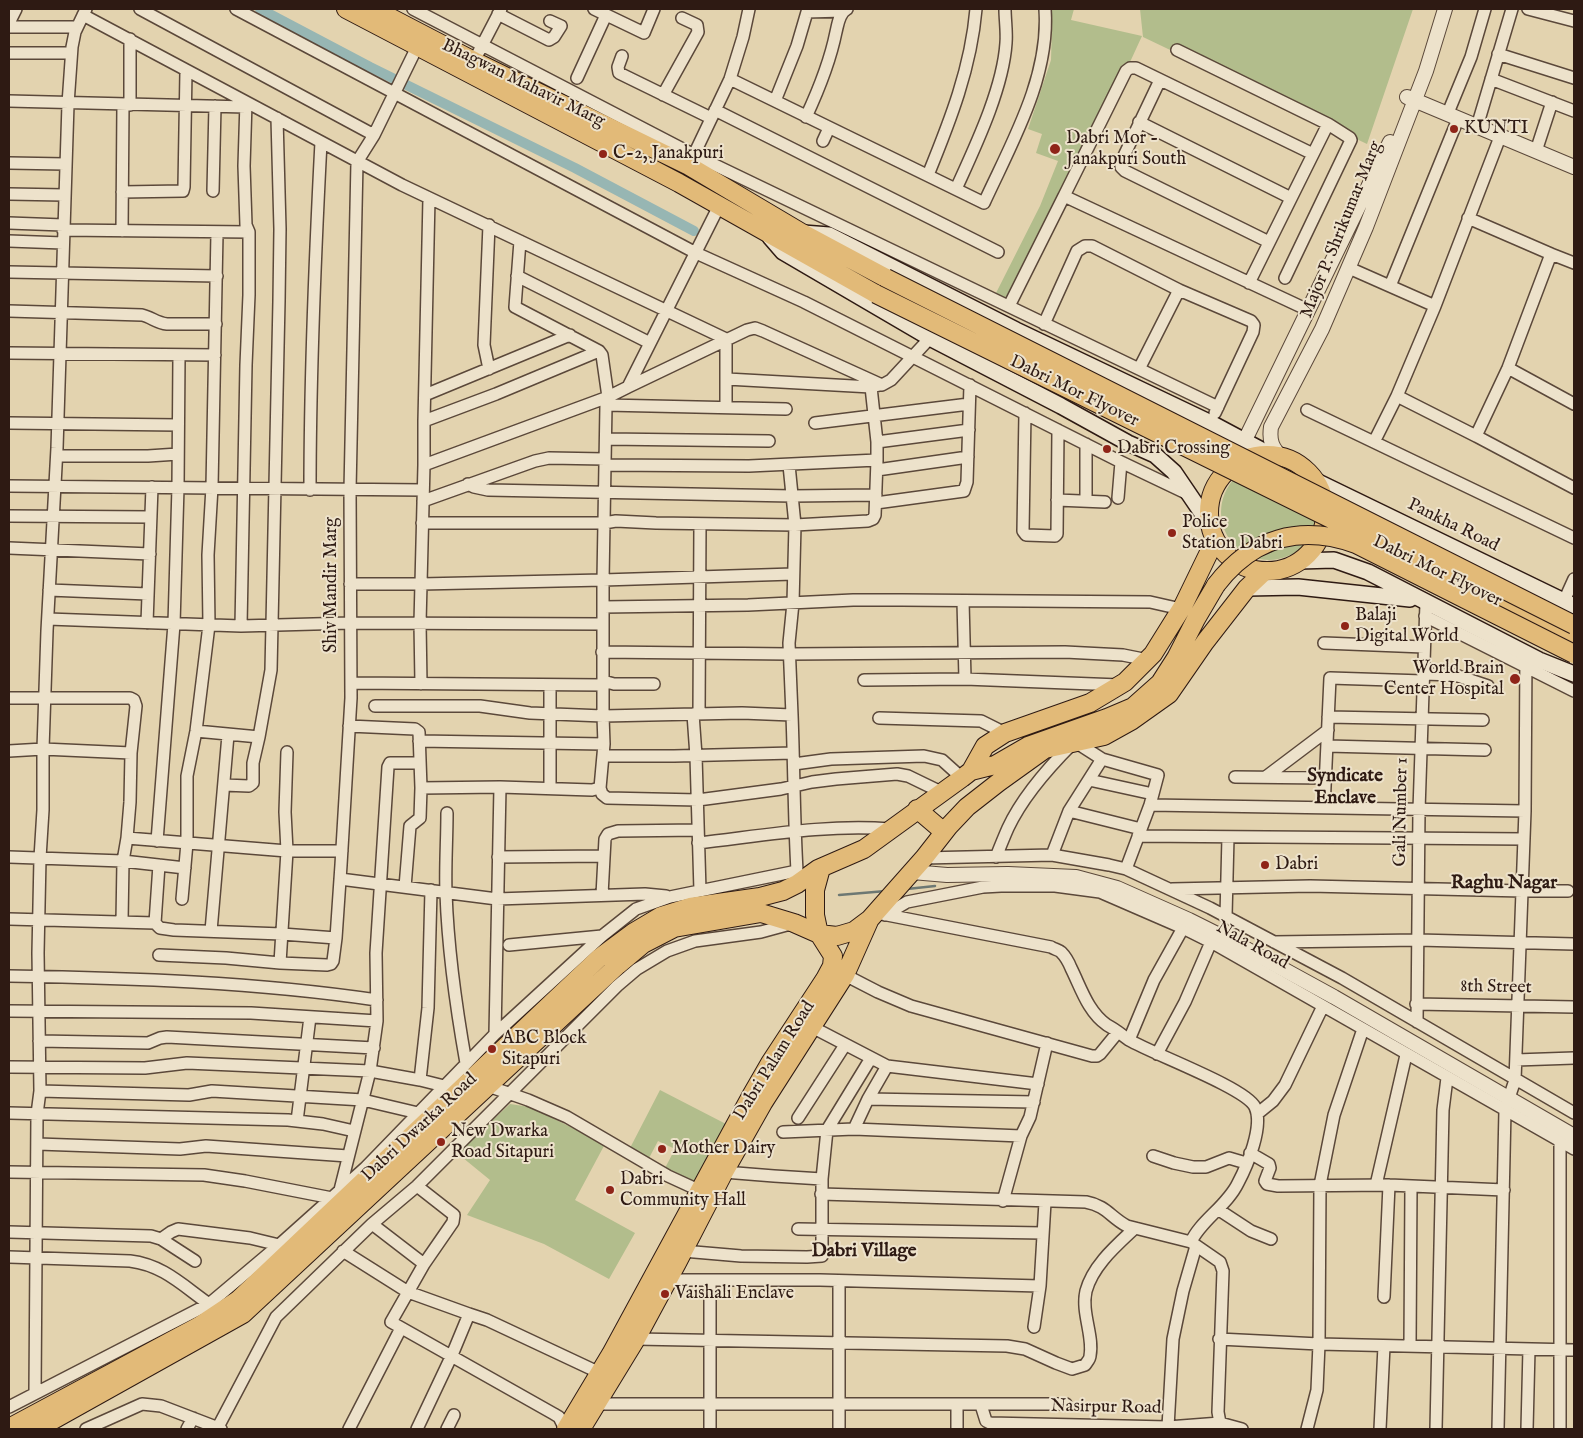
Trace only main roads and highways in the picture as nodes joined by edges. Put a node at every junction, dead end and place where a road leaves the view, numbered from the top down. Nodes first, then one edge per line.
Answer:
1 (346, 9) edge
2 (374, 9) edge
3 (766, 231) junction
4 (802, 233) junction
5 (1148, 393) junction
6 (1128, 443) junction
7 (1276, 456) junction
8 (1314, 480) junction
9 (1212, 533) junction
10 (1438, 540) junction
11 (1299, 561) junction
12 (1265, 571) junction
13 (1247, 588) junction
14 (1407, 593) junction
15 (1569, 604) edge
16 (1424, 607) junction
17 (1574, 625) edge
18 (1574, 641) edge
19 (1574, 654) edge
20 (1574, 674) edge
21 (967, 774) junction
22 (918, 809) junction
23 (944, 832) junction
24 (821, 868) junction
25 (878, 914) junction
26 (819, 934) junction
27 (705, 1193) junction
28 (9, 1428) edge
29 (37, 1429) edge
30 (565, 1429) edge
31 (581, 1429) edge

1 - 3 main road, Bhagwan Mahavir Marg
2 - 4 main road, Bhagwan Mahavir Marg
3 - 6 main road
3 - 18 main road, Dabri Mor Flyover, bridge
4 - 5 main road
4 - 17 main road, Dabri Mor Flyover, bridge
5 - 6 main road
5 - 7 main road
6 - 9 main road
7 - 8 main road
7 - 9 main road
8 - 10 main road, Pankha Road
8 - 11 main road
9 - 12 main road
9 - 21 main road, Dabri Dwarka Road
10 - 14 main road
10 - 15 main road, Pankha Road
11 - 12 main road
11 - 14 main road
12 - 13 main road
13 - 16 main road
13 - 23 main road
14 - 16 main road
16 - 20 main road
19 - 21 main road, bridge
21 - 22 main road, Dabri Dwarka Road
22 - 23 main road
22 - 24 main road, Dabri Dwarka Road
23 - 25 main road
24 - 26 main road, Dabri Palam Road
24 - 28 main road, Dabri Dwarka Road
25 - 26 main road, Dabri Dwarka Road
25 - 27 main road, Dabri Palam Road
26 - 27 main road, Dabri Palam Road
26 - 29 main road, Dabri Dwarka Road
27 - 30 main road, Dabri Palam Road
27 - 31 main road, Dabri Palam Road

